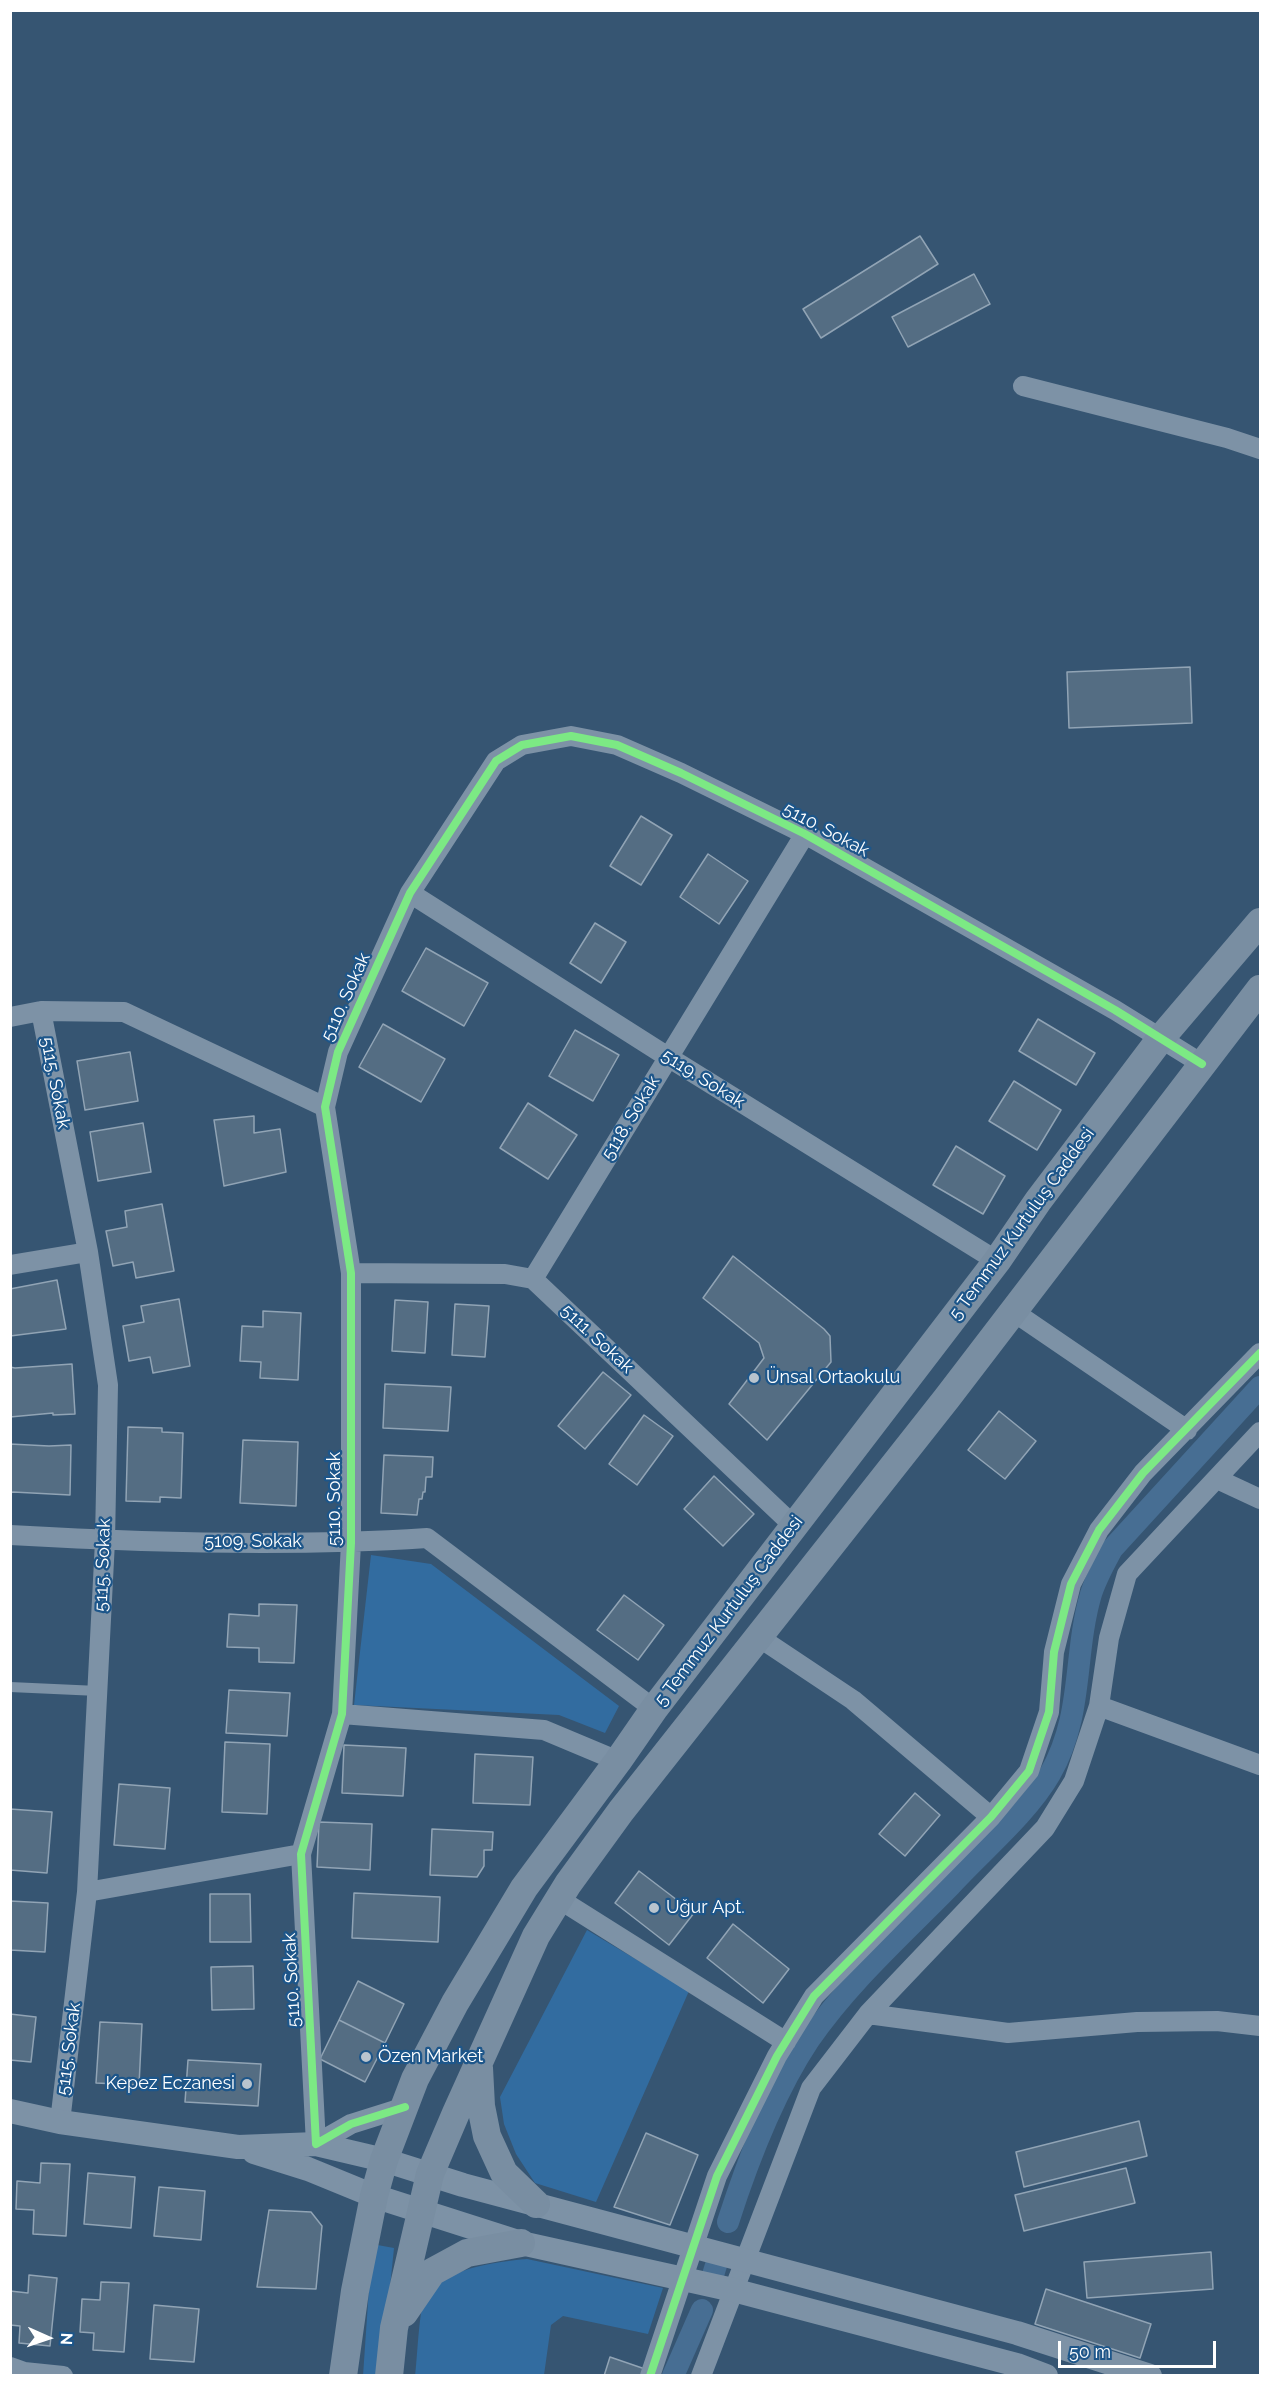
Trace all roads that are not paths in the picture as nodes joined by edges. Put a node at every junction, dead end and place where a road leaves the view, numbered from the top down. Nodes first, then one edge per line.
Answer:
1 (1023, 386) dead end
2 (1260, 449) edge
3 (804, 834) junction
4 (410, 893) junction
5 (1260, 922) edge
6 (1260, 989) edge
7 (41, 1011) junction
8 (10, 1017) edge
9 (1161, 1038) junction
10 (668, 1057) junction
11 (1202, 1064) junction
12 (326, 1107) junction
13 (88, 1252) junction
14 (998, 1261) junction
15 (10, 1264) edge
16 (351, 1273) junction
17 (533, 1279) junction
18 (1014, 1312) junction
19 (1260, 1353) edge
20 (915, 1368) junction
21 (947, 1398) junction
22 (1187, 1430) junction
23 (1260, 1432) edge
24 (1217, 1479) junction
25 (1260, 1499) edge
26 (794, 1526) junction
27 (10, 1535) edge
28 (105, 1541) junction
29 (351, 1543) junction
30 (760, 1638) junction
31 (10, 1687) edge
32 (98, 1691) junction
33 (1100, 1706) junction
34 (654, 1709) junction
35 (342, 1714) junction
36 (618, 1761) junction
37 (1260, 1765) edge
38 (991, 1817) junction
39 (301, 1854) junction
40 (87, 1892) junction
41 (559, 1899) junction
42 (868, 2014) junction
43 (1260, 2026) edge
44 (786, 2042) junction
45 (479, 2062) junction
46 (405, 2107) junction
47 (10, 2112) edge
48 (60, 2122) junction
49 (315, 2139) junction
50 (238, 2146) junction
51 (384, 2160) junction
52 (430, 2174) junction
53 (374, 2196) junction
54 (536, 2204) junction
55 (421, 2212) junction
56 (521, 2243) junction
57 (694, 2246) junction
58 (745, 2260) junction
59 (683, 2278) junction
60 (734, 2290) junction
61 (394, 2328) junction
62 (19, 2371) edge
63 (63, 2376) edge
64 (343, 2376) edge
65 (389, 2376) edge
66 (650, 2376) edge
67 (701, 2376) edge
68 (1046, 2376) edge
69 (1150, 2376) edge

1 - 2 street
3 - 4 street, 5110. Sokak
3 - 9 street, 5110. Sokak
3 - 10 street, 5118. Sokak
4 - 10 street, 5119. Sokak
4 - 12 street, 5110. Sokak
5 - 9 main road, 5 Temmuz Kurtuluş Caddesi
6 - 11 main road, 5 Temmuz Kurtuluş Caddesi
7 - 8 street
7 - 12 street
7 - 13 street, 5115. Sokak
9 - 11 street, 5110. Sokak
9 - 14 main road, 5 Temmuz Kurtuluş Caddesi
10 - 14 street, 5119. Sokak
10 - 17 street, 5118. Sokak
11 - 18 main road, 5 Temmuz Kurtuluş Caddesi
12 - 16 street, 5110. Sokak
13 - 15 street
13 - 28 street, 5115. Sokak
14 - 20 main road, 5 Temmuz Kurtuluş Caddesi
16 - 17 street
16 - 29 street, 5110. Sokak
17 - 26 street, 5111. Sokak
18 - 21 main road, 5 Temmuz Kurtuluş Caddesi
18 - 22 street
19 - 22 street
20 - 21 main road
20 - 26 main road, 5 Temmuz Kurtuluş Caddesi
21 - 30 main road, 5 Temmuz Kurtuluş Caddesi
22 - 38 street
23 - 24 street
24 - 25 street
24 - 33 street
26 - 34 main road, 5 Temmuz Kurtuluş Caddesi
27 - 28 street, 5109. Sokak
28 - 29 street, 5109. Sokak
28 - 32 street, 5115. Sokak
29 - 34 street, 5109. Sokak
29 - 35 street, 5110. Sokak
30 - 38 street
30 - 41 main road, 5 Temmuz Kurtuluş Caddesi
31 - 32 lane
32 - 40 street, 5115. Sokak
33 - 37 street
33 - 42 street
34 - 36 main road, 5 Temmuz Kurtuluş Caddesi
35 - 36 street
35 - 39 street, 5110. Sokak
36 - 46 main road, 5 Temmuz Kurtuluş Caddesi
38 - 44 street
39 - 40 street
39 - 49 street, 5110. Sokak
40 - 48 street, 5115. Sokak
41 - 44 street
41 - 45 main road, 5 Temmuz Kurtuluş Caddesi
42 - 43 street
42 - 58 street
44 - 57 street
45 - 52 main road, 5 Temmuz Kurtuluş Caddesi
45 - 54 main road
46 - 49 street
46 - 51 main road, 5 Temmuz Kurtuluş Caddesi
47 - 48 street
48 - 50 street
49 - 50 street
49 - 51 street
50 - 53 street
51 - 52 street
51 - 53 main road, 5 Temmuz Kurtuluş Caddesi
52 - 54 street
52 - 55 main road, 5 Temmuz Kurtuluş Caddesi
53 - 55 street
53 - 64 main road, 5 Temmuz Kurtuluş Caddesi
54 - 57 street
55 - 56 street
55 - 61 main road, 5 Temmuz Kurtuluş Caddesi
56 - 59 street
56 - 61 main road
57 - 58 street
57 - 59 street
58 - 60 street
58 - 69 street
59 - 60 street
59 - 66 street
60 - 67 street
60 - 68 street
61 - 65 main road, 5 Temmuz Kurtuluş Caddesi
62 - 63 street

